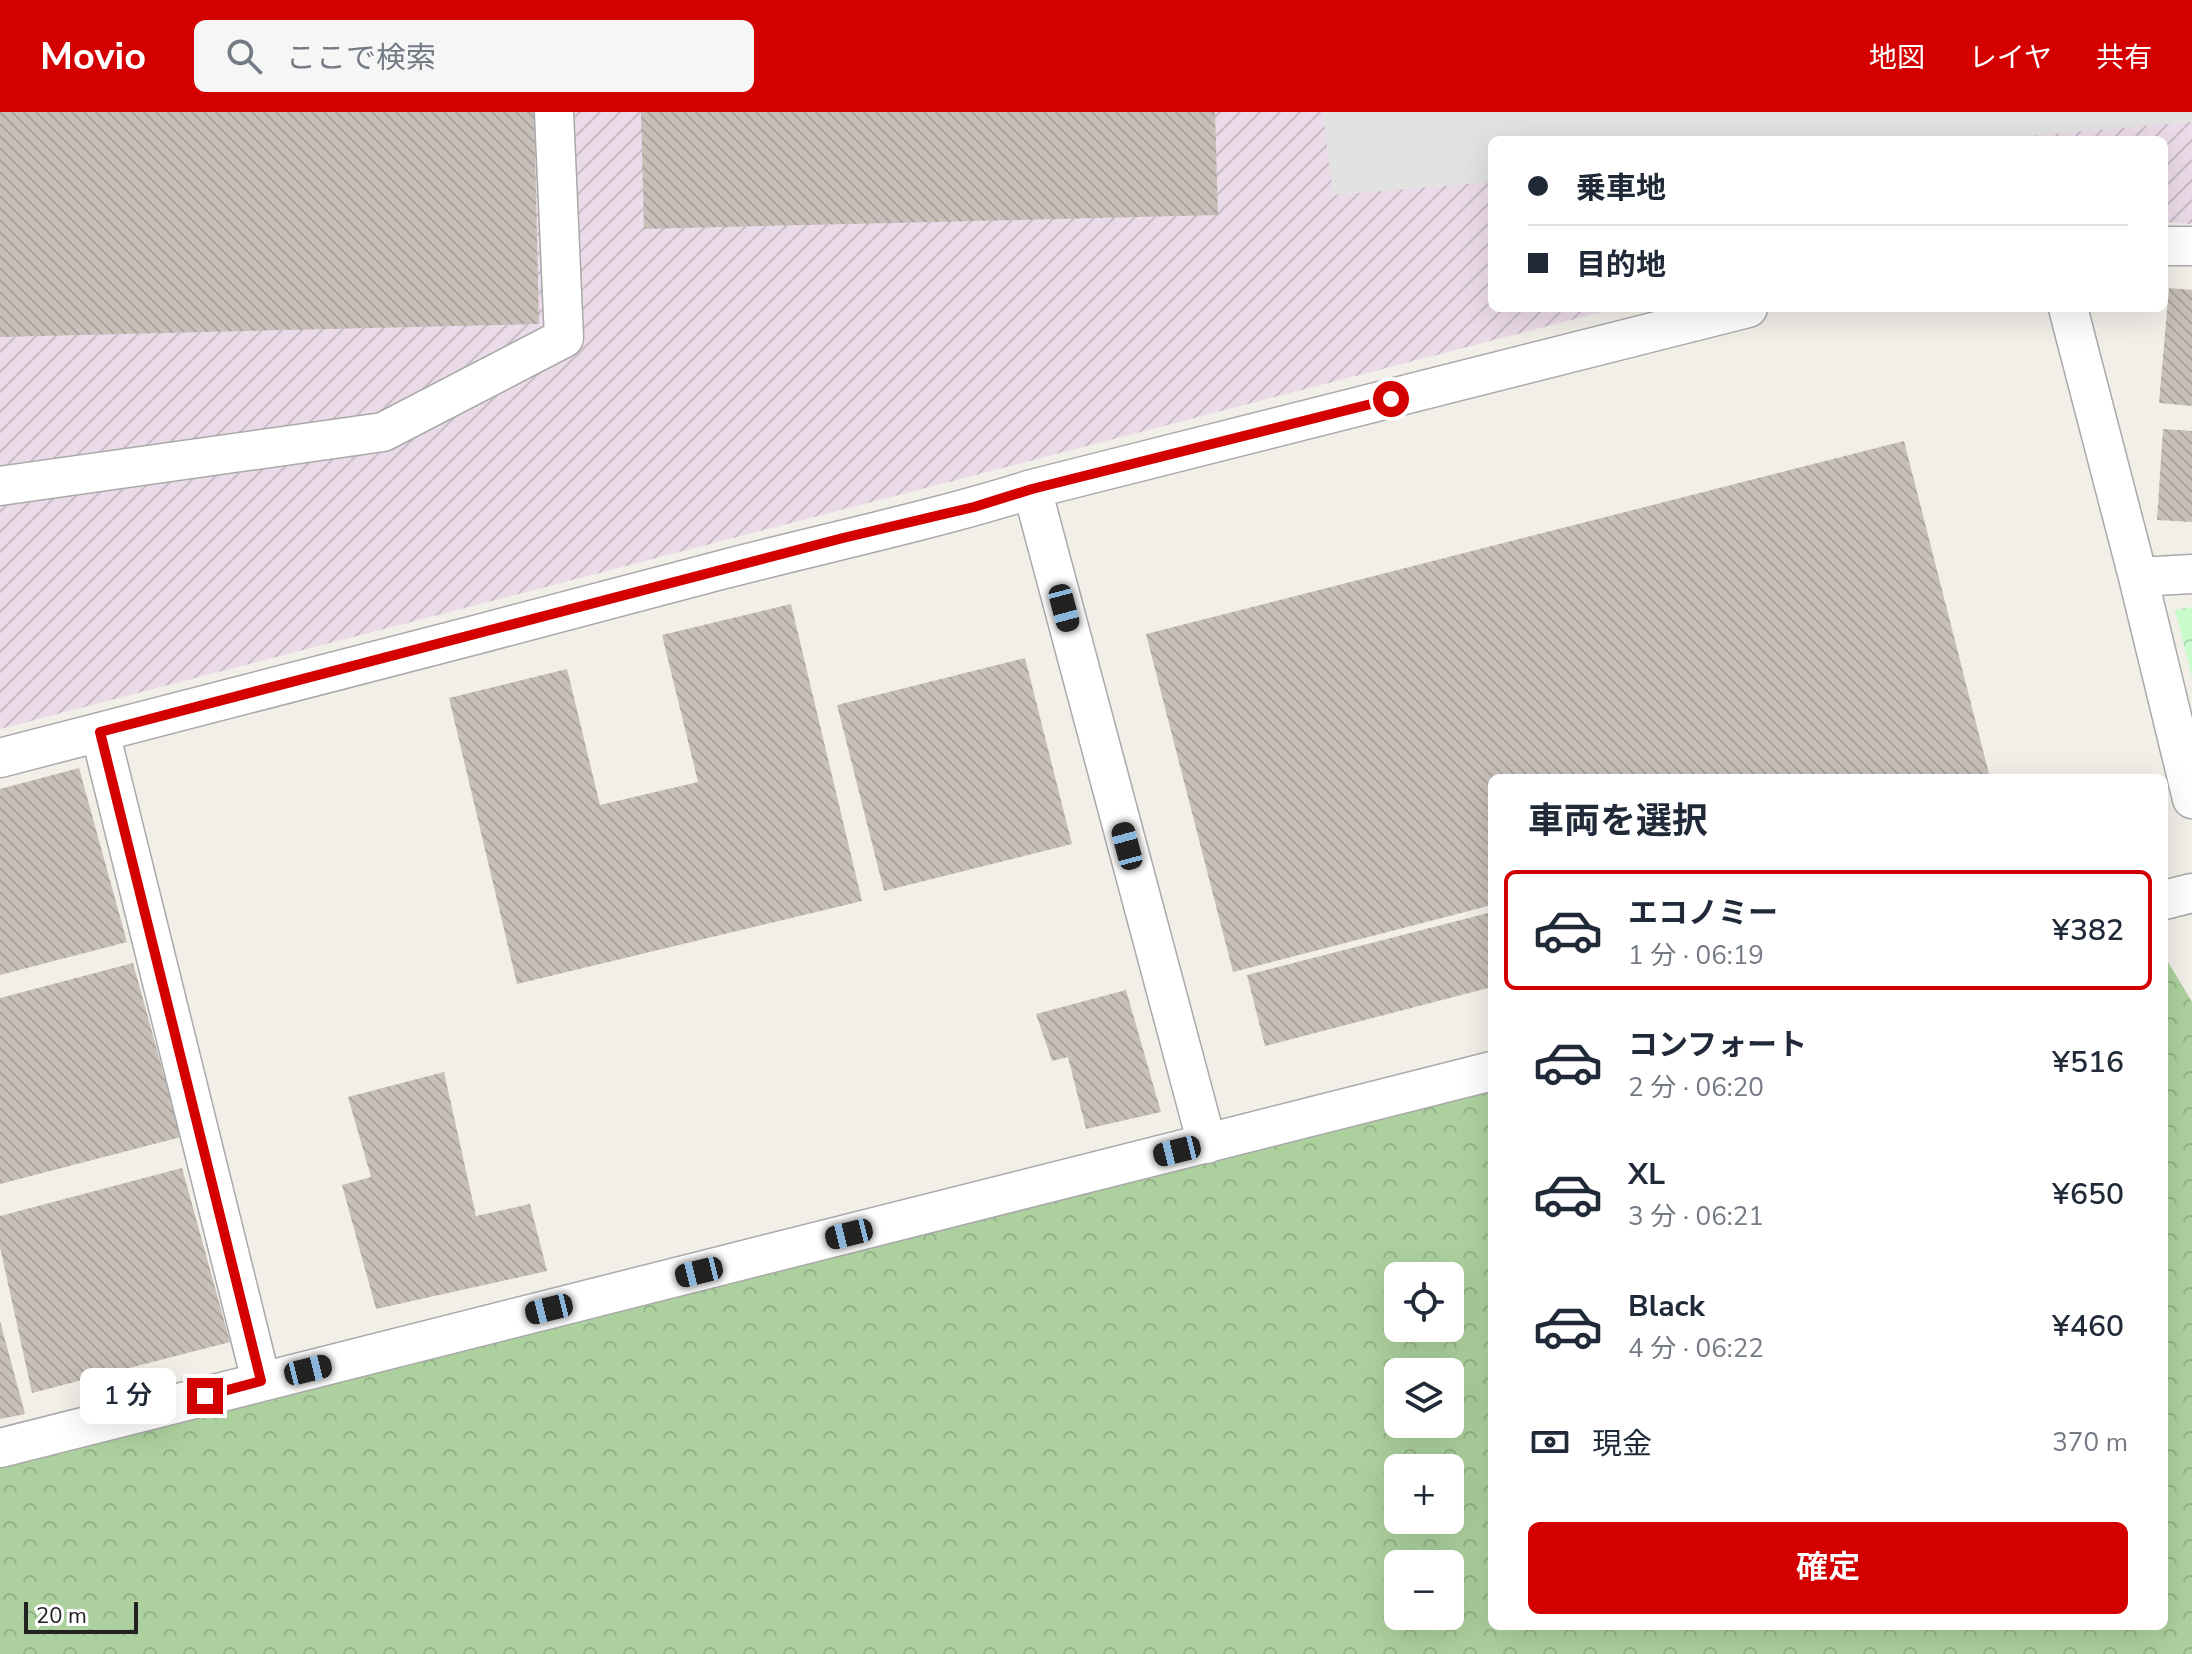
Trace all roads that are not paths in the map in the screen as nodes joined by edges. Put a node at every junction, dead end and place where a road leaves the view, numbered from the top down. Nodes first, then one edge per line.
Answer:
1 (554, 112) edge
2 (2168, 246) edge
3 (2192, 246) edge
4 (1732, 312) edge
5 (2069, 312) edge
6 (0, 486) edge
7 (1032, 489) junction
8 (2192, 574) edge
9 (2138, 577) junction
10 (100, 732) junction
11 (0, 758) edge
12 (2192, 799) edge
13 (2192, 893) edge
14 (2168, 899) edge
15 (1488, 1072) edge
16 (1207, 1144) junction
17 (261, 1381) junction
18 (0, 1448) edge

1 - 6 street
2 - 3 street
4 - 7 street
5 - 9 street
7 - 10 street
7 - 16 street
8 - 9 street
9 - 12 street
10 - 11 street
10 - 17 street
13 - 14 street
15 - 16 street
16 - 17 street
17 - 18 street

